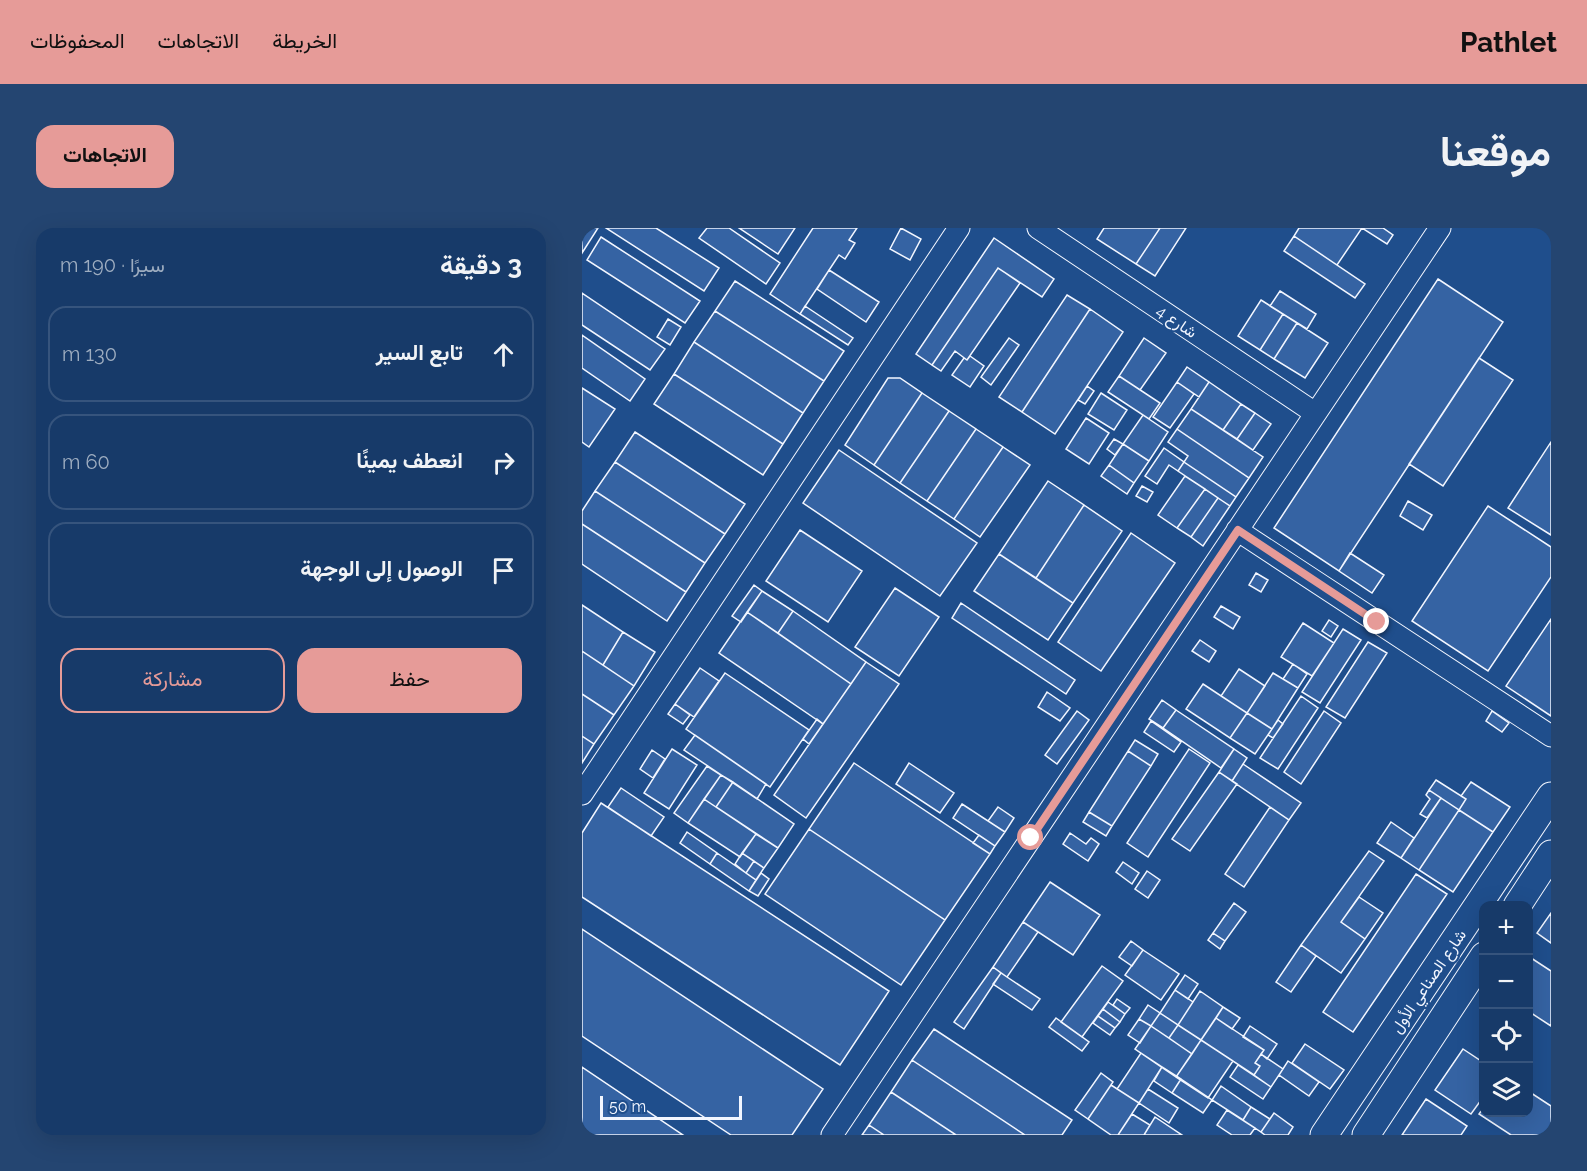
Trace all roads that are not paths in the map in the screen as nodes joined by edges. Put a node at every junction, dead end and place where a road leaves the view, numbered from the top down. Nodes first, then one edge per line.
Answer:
1 (959, 228) edge
2 (1038, 228) edge
3 (1440, 228) edge
4 (1315, 413) junction
5 (1238, 530) junction
6 (1551, 736) edge
7 (582, 794) edge
8 (1551, 796) edge
9 (1551, 854) edge
10 (1520, 901) edge
11 (1479, 964) edge
12 (832, 1135) edge
13 (1324, 1135) edge
14 (1366, 1135) edge

1 - 7 street
2 - 4 street, شارع 4
3 - 4 street
4 - 5 street
5 - 6 street
5 - 12 street
8 - 13 main road, شارع الصناعي الأول
9 - 10 main road
11 - 14 main road, شارع الصناعي الأول

